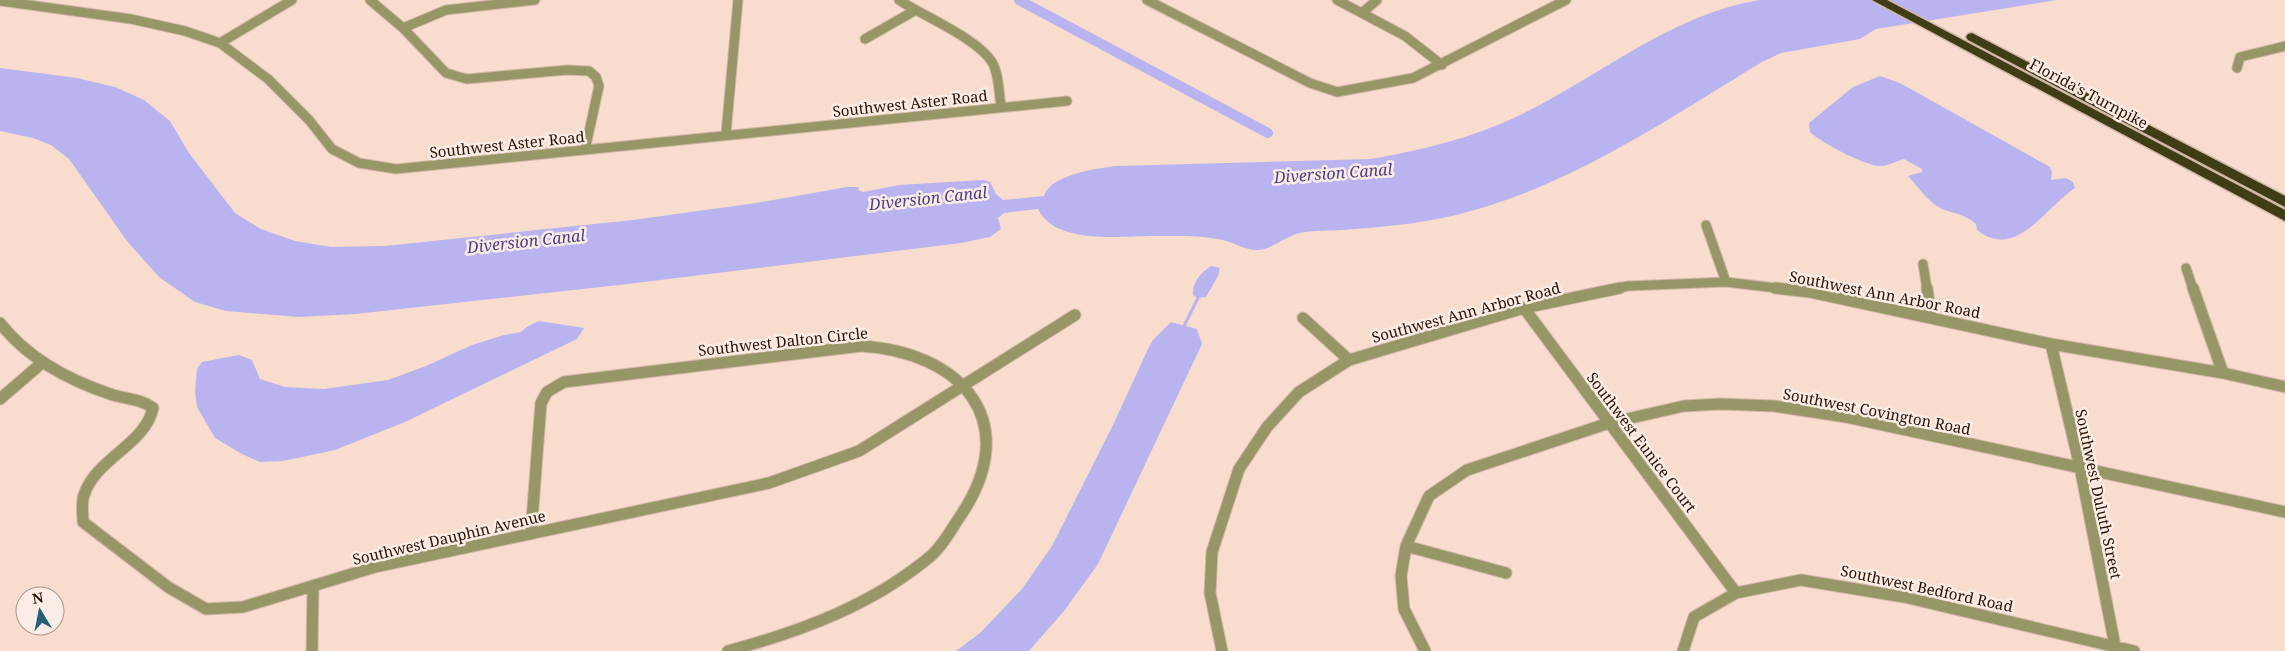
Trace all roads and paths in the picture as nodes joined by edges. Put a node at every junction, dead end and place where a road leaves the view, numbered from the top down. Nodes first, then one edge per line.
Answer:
1 (292, 0) edge
2 (370, 0) edge
3 (536, 0) edge
4 (738, 0) edge
5 (899, 0) edge
6 (1147, 0) edge
7 (1337, 0) edge
8 (1377, 0) edge
9 (1566, 0) edge
10 (1878, 0) edge
11 (1899, 0) edge
12 (0, 2) edge
13 (914, 11) junction
14 (1363, 12) junction
15 (403, 28) junction
16 (865, 39) dead end
17 (220, 43) junction
18 (2285, 46) edge
19 (1442, 65) junction
20 (2238, 68) dead end
21 (1067, 101) dead end
22 (1001, 107) junction
23 (726, 134) junction
24 (585, 150) junction
25 (2285, 202) edge
26 (2285, 216) edge
27 (1706, 225) dead end
28 (1923, 264) dead end
29 (2186, 268) dead end
30 (1726, 282) junction
31 (1524, 308) junction
32 (1074, 315) dead end
33 (1303, 318) dead end
34 (1930, 318) junction
35 (0, 323) edge
36 (2051, 344) junction
37 (1349, 360) junction
38 (44, 362) junction
39 (2223, 373) junction
40 (962, 384) junction
41 (2285, 387) edge
42 (0, 399) edge
43 (1609, 424) junction
44 (2080, 468) junction
45 (2285, 512) edge
46 (531, 533) junction
47 (1406, 546) junction
48 (1506, 573) dead end
49 (313, 587) junction
50 (1736, 593) junction
51 (2116, 649) edge
52 (312, 651) edge
53 (728, 651) edge
54 (1222, 651) edge
55 (1425, 651) edge
56 (1683, 651) edge
57 (2134, 651) edge

1 - 17 street
2 - 15 street
3 - 15 street
4 - 23 street
5 - 13 street
6 - 19 street
7 - 14 street
8 - 14 street
9 - 19 street
10 - 26 highway, Florida's Turnpike
11 - 25 highway, Florida's Turnpike
12 - 17 street, Southwest Aster Road
13 - 16 street
13 - 22 street
14 - 19 street
15 - 24 street
17 - 24 street, Southwest Aster Road
18 - 20 street
21 - 22 street, Southwest Aster Road
22 - 23 street, Southwest Aster Road
23 - 24 street, Southwest Aster Road
27 - 30 street
28 - 34 street
29 - 39 street
30 - 31 street, Southwest Ann Arbor Road
30 - 34 street, Southwest Ann Arbor Road
31 - 37 street, Southwest Ann Arbor Road
31 - 43 street, Southwest Eunice Court
32 - 40 street, Southwest Dauphin Avenue
33 - 37 street
34 - 36 street, Southwest Ann Arbor Road
35 - 38 street
36 - 39 street, Southwest Ann Arbor Road
36 - 44 street, Southwest Duluth Street
37 - 54 street, Southwest Ann Arbor Road
38 - 42 street
38 - 49 street, Southwest Dauphin Avenue
39 - 41 street, Southwest Ann Arbor Road
40 - 46 street, Southwest Dauphin Avenue
40 - 46 street, Southwest Dalton Circle
40 - 53 street, Southwest Dalton Circle
43 - 44 street, Southwest Covington Road
43 - 47 street, Southwest Covington Road
43 - 50 street, Southwest Eunice Court
44 - 45 street, Southwest Covington Road
44 - 51 street, Southwest Duluth Street
46 - 49 street, Southwest Dauphin Avenue
47 - 48 street
47 - 55 street, Southwest Covington Road
49 - 52 street
50 - 51 street, Southwest Bedford Road
50 - 56 street, Southwest Bedford Road
51 - 57 street, Southwest Bedford Road

